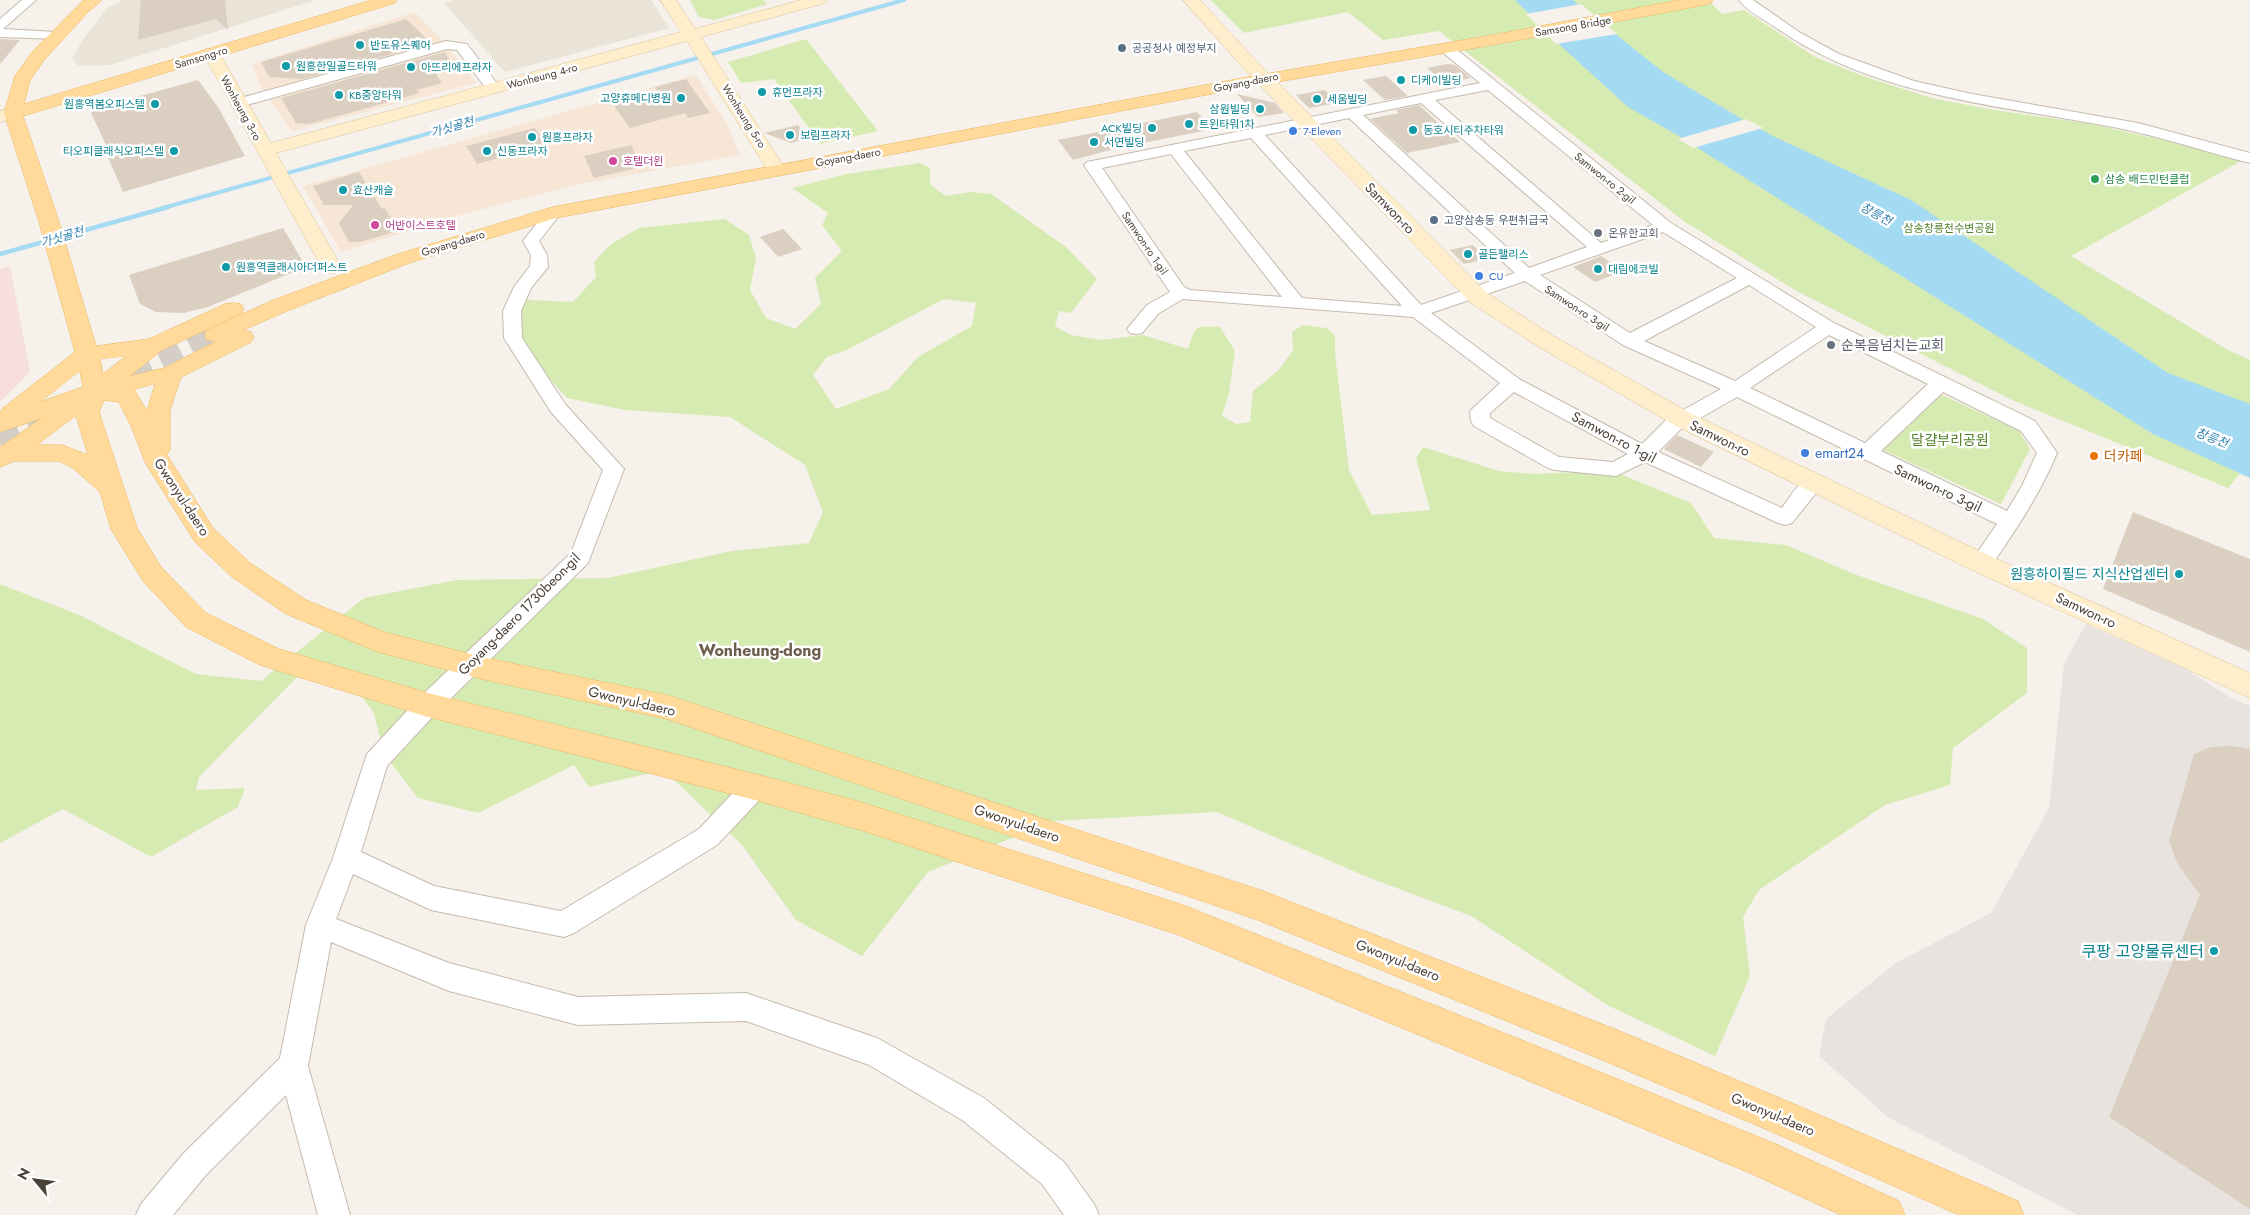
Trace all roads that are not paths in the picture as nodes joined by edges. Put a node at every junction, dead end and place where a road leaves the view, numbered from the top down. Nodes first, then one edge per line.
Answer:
1 (94, 0) edge
2 (388, 0) edge
3 (668, 0) edge
4 (819, 0) edge
5 (1191, 0) edge
6 (1705, 0) edge
7 (1745, 0) edge
8 (27, 2) edge
9 (8, 4) dead end
10 (0, 26) edge
11 (0, 33) edge
12 (56, 36) junction
13 (694, 39) junction
14 (1498, 39) joint
15 (1446, 48) junction
16 (211, 54) junction
17 (1264, 79) junction
18 (1490, 86) junction
19 (494, 89) junction
20 (1425, 99) junction
21 (238, 103) junction
22 (1351, 112) junction
23 (6, 115) edge
24 (1305, 121) junction
25 (1254, 132) junction
26 (1174, 148) junction
27 (269, 156) junction
28 (2250, 158) edge
29 (777, 170) junction
30 (553, 213) junction
31 (1665, 226) junction
32 (1600, 250) junction
33 (332, 268) junction
34 (1526, 274) junction
35 (1750, 278) junction
36 (1472, 292) junction
37 (1180, 294) junction
38 (1297, 304) junction
39 (1418, 312) junction
40 (1828, 327) junction
41 (1136, 329) dead end
42 (215, 334) junction
43 (1629, 340) junction
44 (154, 346) junction
45 (87, 354) junction
46 (172, 373) junction
47 (1512, 383) junction
48 (1941, 383) junction
49 (1736, 389) junction
50 (96, 391) junction
51 (1684, 420) junction
52 (0, 423) edge
53 (1866, 453) junction
54 (1644, 454) junction
55 (6, 456) edge
56 (158, 464) junction
57 (1813, 483) junction
58 (109, 486) junction
59 (2011, 522) junction
60 (1981, 563) junction
61 (469, 665) junction
62 (2250, 686) edge
63 (428, 705) junction
64 (754, 787) junction
65 (346, 858) junction
66 (320, 925) junction
67 (292, 1066) junction
68 (152, 1215) edge
69 (334, 1215) edge
70 (1083, 1215) edge
71 (1885, 1215) edge
72 (2004, 1215) edge

1 - 12 main road
2 - 16 main road, Samsong-ro
3 - 13 main road
4 - 13 main road, Wonheung 4-ro
5 - 17 main road, Samwon-ro
6 - 14 main road, Samsong Bridge
7 - 28 street
8 - 9 street
8 - 10 street
11 - 12 street
12 - 23 main road
13 - 19 main road, Wonheung 4-ro
13 - 29 main road, Wonheung 5-ro
14 - 15 main road, Goyang-daero
15 - 17 main road, Goyang-daero
15 - 18 street, Samwon-ro 2-gil
16 - 21 main road, Wonheung 3-ro
16 - 23 main road, Samsong-ro
17 - 24 main road, Samwon-ro
17 - 29 main road, Goyang-daero
18 - 20 street
18 - 31 street, Samwon-ro 2-gil
19 - 21 street
19 - 27 main road, Wonheung 4-ro
20 - 22 street
20 - 32 street
21 - 27 main road, Wonheung 3-ro
22 - 24 street
22 - 34 street
23 - 45 main road
24 - 25 street, Samwon-ro 1-gil
24 - 36 main road, Samwon-ro
25 - 26 street, Samwon-ro 1-gil
25 - 39 street, Samwon-ro 1-gil
26 - 37 street, Samwon-ro 1-gil
26 - 38 street
27 - 33 main road, Wonheung 3-ro
29 - 30 main road, Goyang-daero
30 - 33 main road
30 - 42 main road
30 - 61 street, Goyang-daero 1730beon-gil
31 - 32 street
31 - 35 street
32 - 34 street
33 - 42 main road
34 - 36 street
34 - 43 street, Samwon-ro 3-gil
35 - 40 street
35 - 43 street
36 - 39 street
36 - 51 main road, Samwon-ro
37 - 38 street
37 - 41 street
38 - 39 street
39 - 47 street, Samwon-ro 1-gil
40 - 48 street
40 - 49 street
42 - 44 main road
42 - 46 main road
43 - 49 street, Samwon-ro 3-gil
44 - 45 main road
44 - 50 main road
45 - 50 main road
45 - 52 main road
46 - 50 main road
46 - 56 main road
47 - 54 street, Samwon-ro 1-gil
47 - 54 street
48 - 53 street
48 - 59 street
49 - 51 street
49 - 53 street, Samwon-ro 3-gil
50 - 52 main road
50 - 55 main road
50 - 56 main road, Gwonyul-daero
50 - 58 main road
51 - 54 street
51 - 57 main road, Samwon-ro
53 - 59 street, Samwon-ro 3-gil
54 - 57 street, Samwon-ro 1-gil
55 - 58 main road
56 - 61 main road, Gwonyul-daero
57 - 60 main road, Samwon-ro
58 - 63 main road
59 - 60 street
60 - 62 main road, Samwon-ro
61 - 63 street, Goyang-daero 1730beon-gil
61 - 72 main road, Gwonyul-daero
63 - 64 main road
63 - 65 street, Goyang-daero 1730beon-gil
64 - 65 street
64 - 71 main road
65 - 66 street, Goyang-daero 1730beon-gil
66 - 67 street, Goyang-daero 1730beon-gil
66 - 70 street
67 - 68 street
67 - 69 street, Goyang-daero 1730beon-gil

